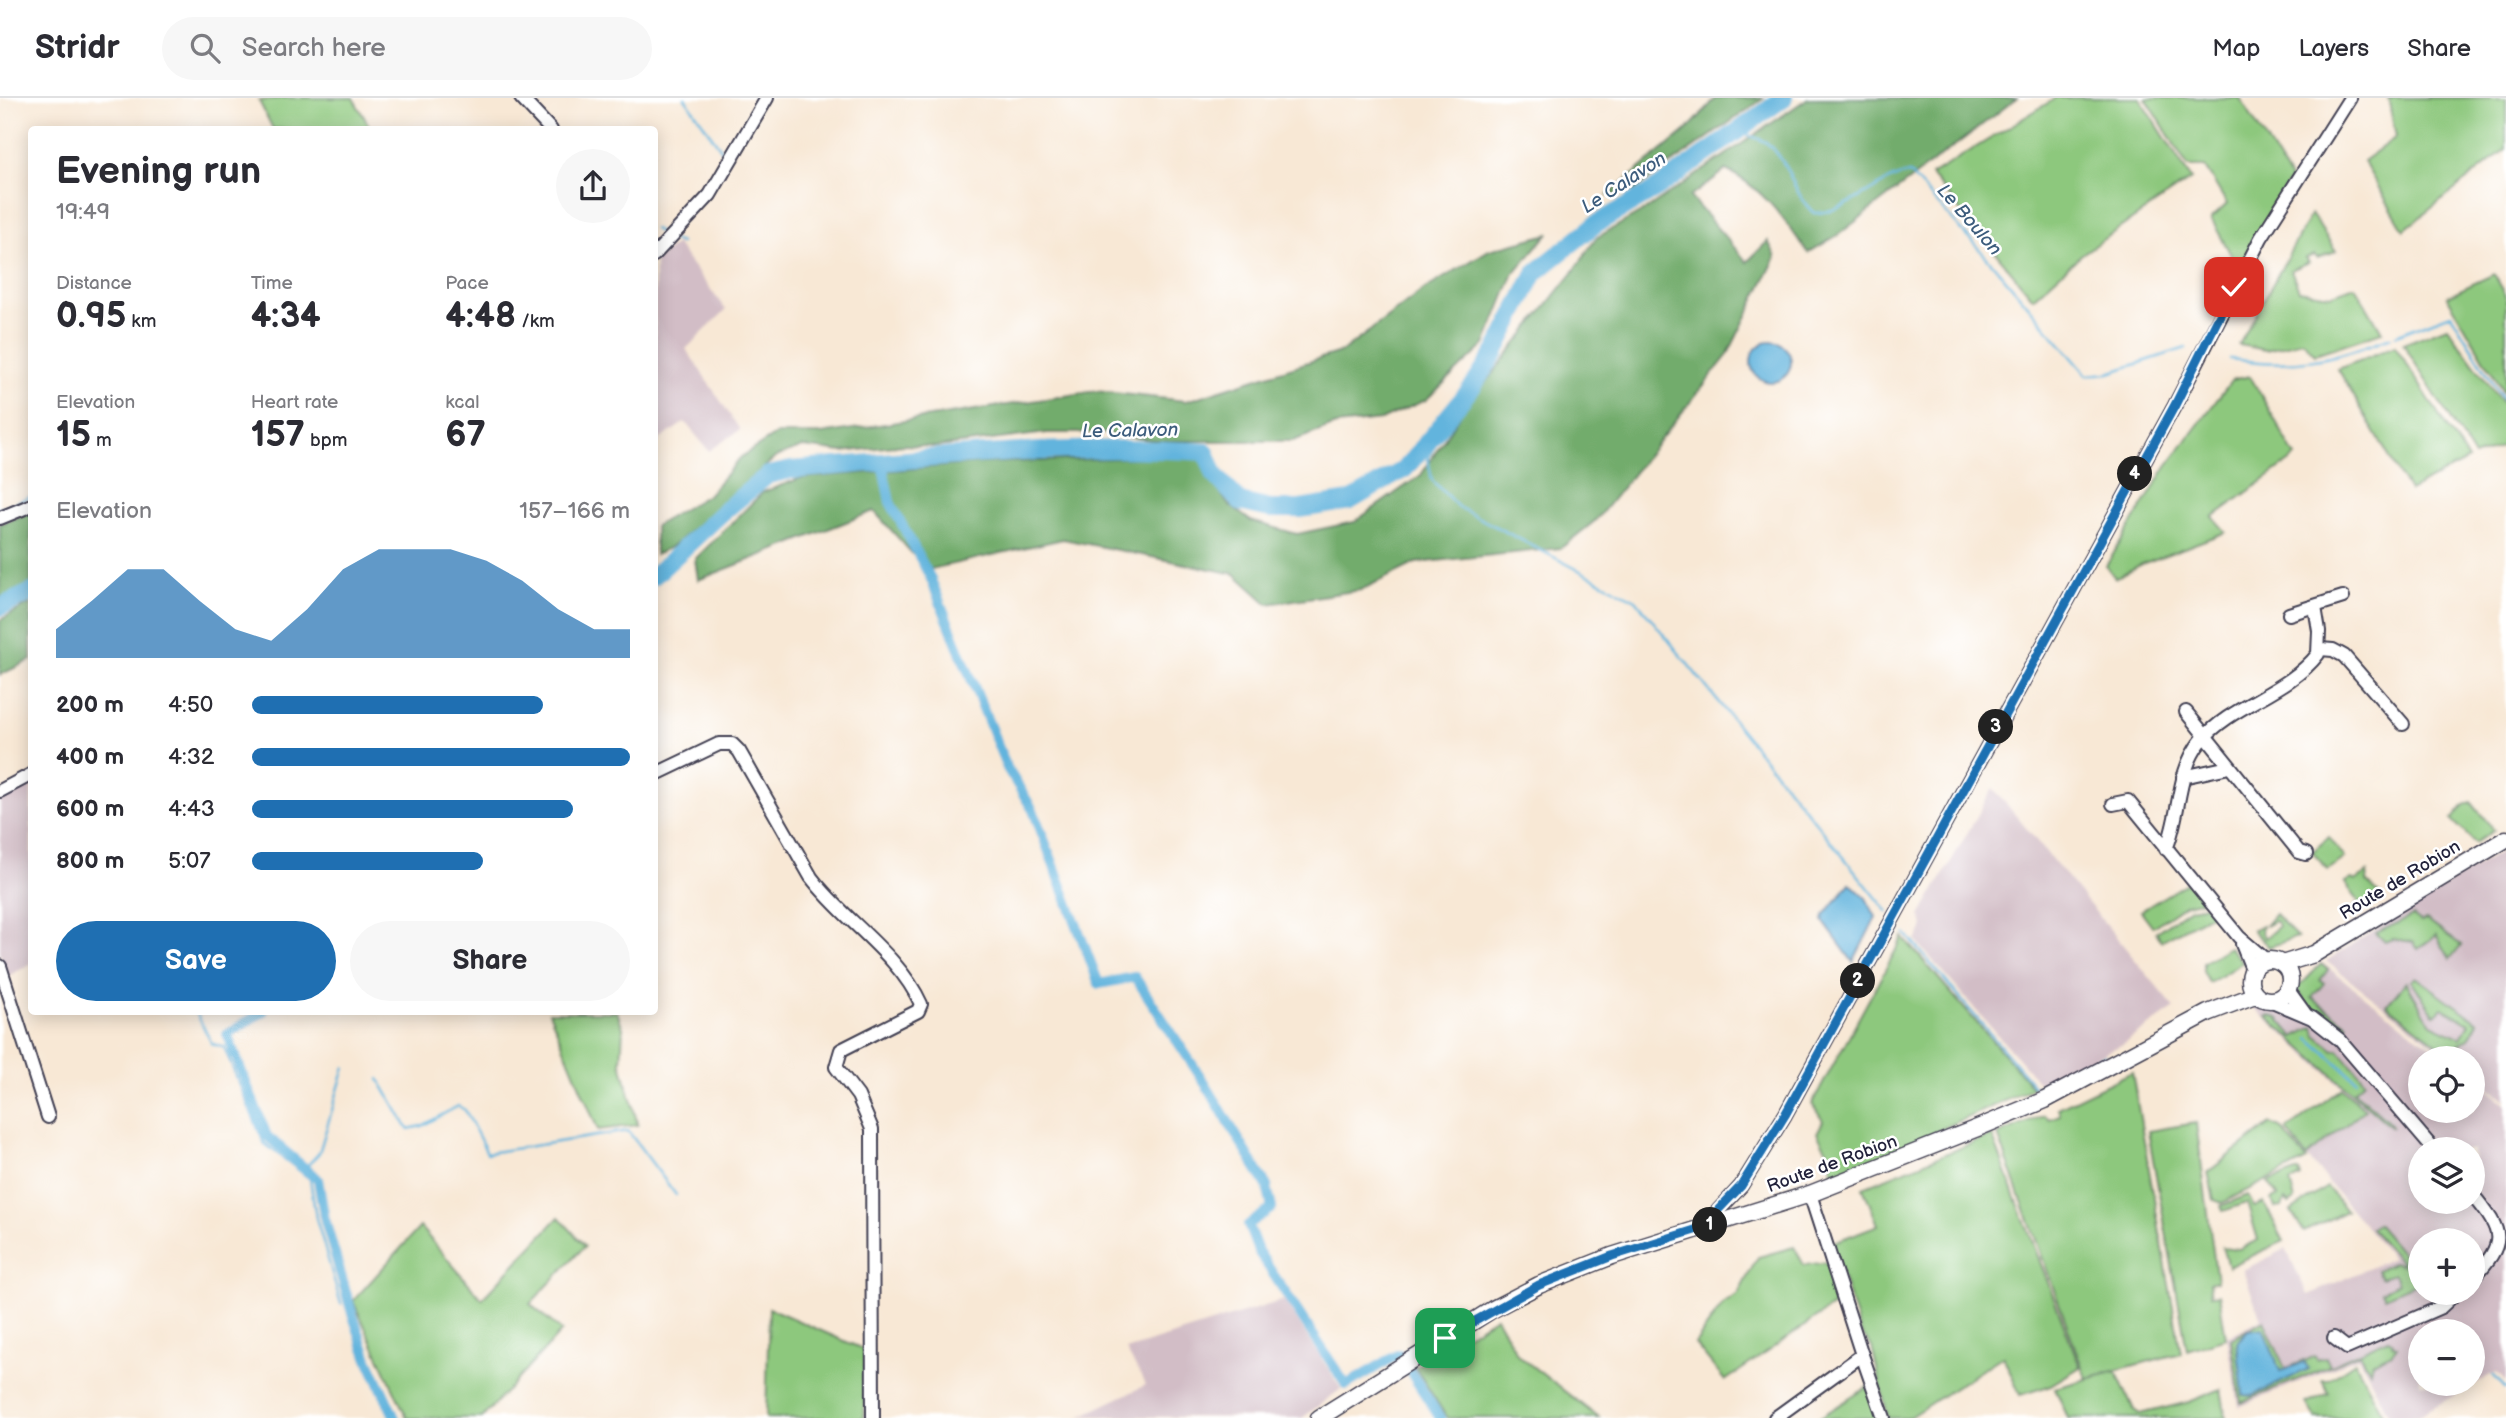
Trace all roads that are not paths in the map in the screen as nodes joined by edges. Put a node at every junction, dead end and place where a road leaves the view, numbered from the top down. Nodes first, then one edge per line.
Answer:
1 (521, 98) edge
2 (767, 98) edge
3 (2350, 98) edge
4 (547, 126) edge
5 (658, 238) edge
6 (666, 245) junction
7 (658, 252) edge
8 (28, 507) edge
9 (0, 518) edge
10 (2343, 597) dead end
11 (2315, 607) junction
12 (2289, 614) dead end
13 (2320, 649) junction
14 (2186, 712) dead end
15 (2403, 724) dead end
16 (2204, 738) junction
17 (2229, 767) junction
18 (658, 773) edge
19 (28, 776) edge
20 (2183, 777) junction
21 (0, 791) edge
22 (2113, 804) dead end
23 (2506, 840) edge
24 (2166, 849) junction
25 (2306, 854) dead end
26 (2314, 954) junction
27 (0, 966) edge
28 (2262, 968) junction
29 (2289, 984) junction
30 (2255, 995) junction
31 (2272, 1001) junction
32 (2208, 1013) junction
33 (2306, 1016) junction
34 (48, 1117) dead end
35 (2423, 1137) edge
36 (1810, 1194) junction
37 (2485, 1210) edge
38 (1714, 1224) junction
39 (2485, 1267) edge
40 (2443, 1305) edge
41 (2334, 1338) dead end
42 (1862, 1354) junction
43 (873, 1418) edge
44 (1319, 1418) edge
45 (1775, 1418) edge
46 (1884, 1418) edge

1 - 4 street
2 - 6 street
3 - 38 street
5 - 6 street
6 - 7 street
8 - 9 street
10 - 11 street
11 - 12 street
11 - 13 street
13 - 15 street
13 - 16 street
14 - 16 street
16 - 17 street
16 - 20 street
17 - 20 street
17 - 25 street
18 - 43 street
19 - 21 street
20 - 24 street
22 - 24 street
23 - 26 main road, Route de Robion
24 - 28 street
26 - 28 main road, Route de Robion
26 - 29 main road, Route de Robion
27 - 34 street
28 - 29 main road
28 - 30 main road
28 - 32 main road, Route de Robion
29 - 31 main road, Route de Robion
29 - 33 street
30 - 31 main road
30 - 32 main road, Route de Robion
31 - 33 street
32 - 36 main road, Route de Robion
33 - 35 street
36 - 38 main road, Route de Robion
36 - 42 street
37 - 39 street
38 - 44 main road, Route de Robion
40 - 41 street
42 - 45 street
42 - 46 street

